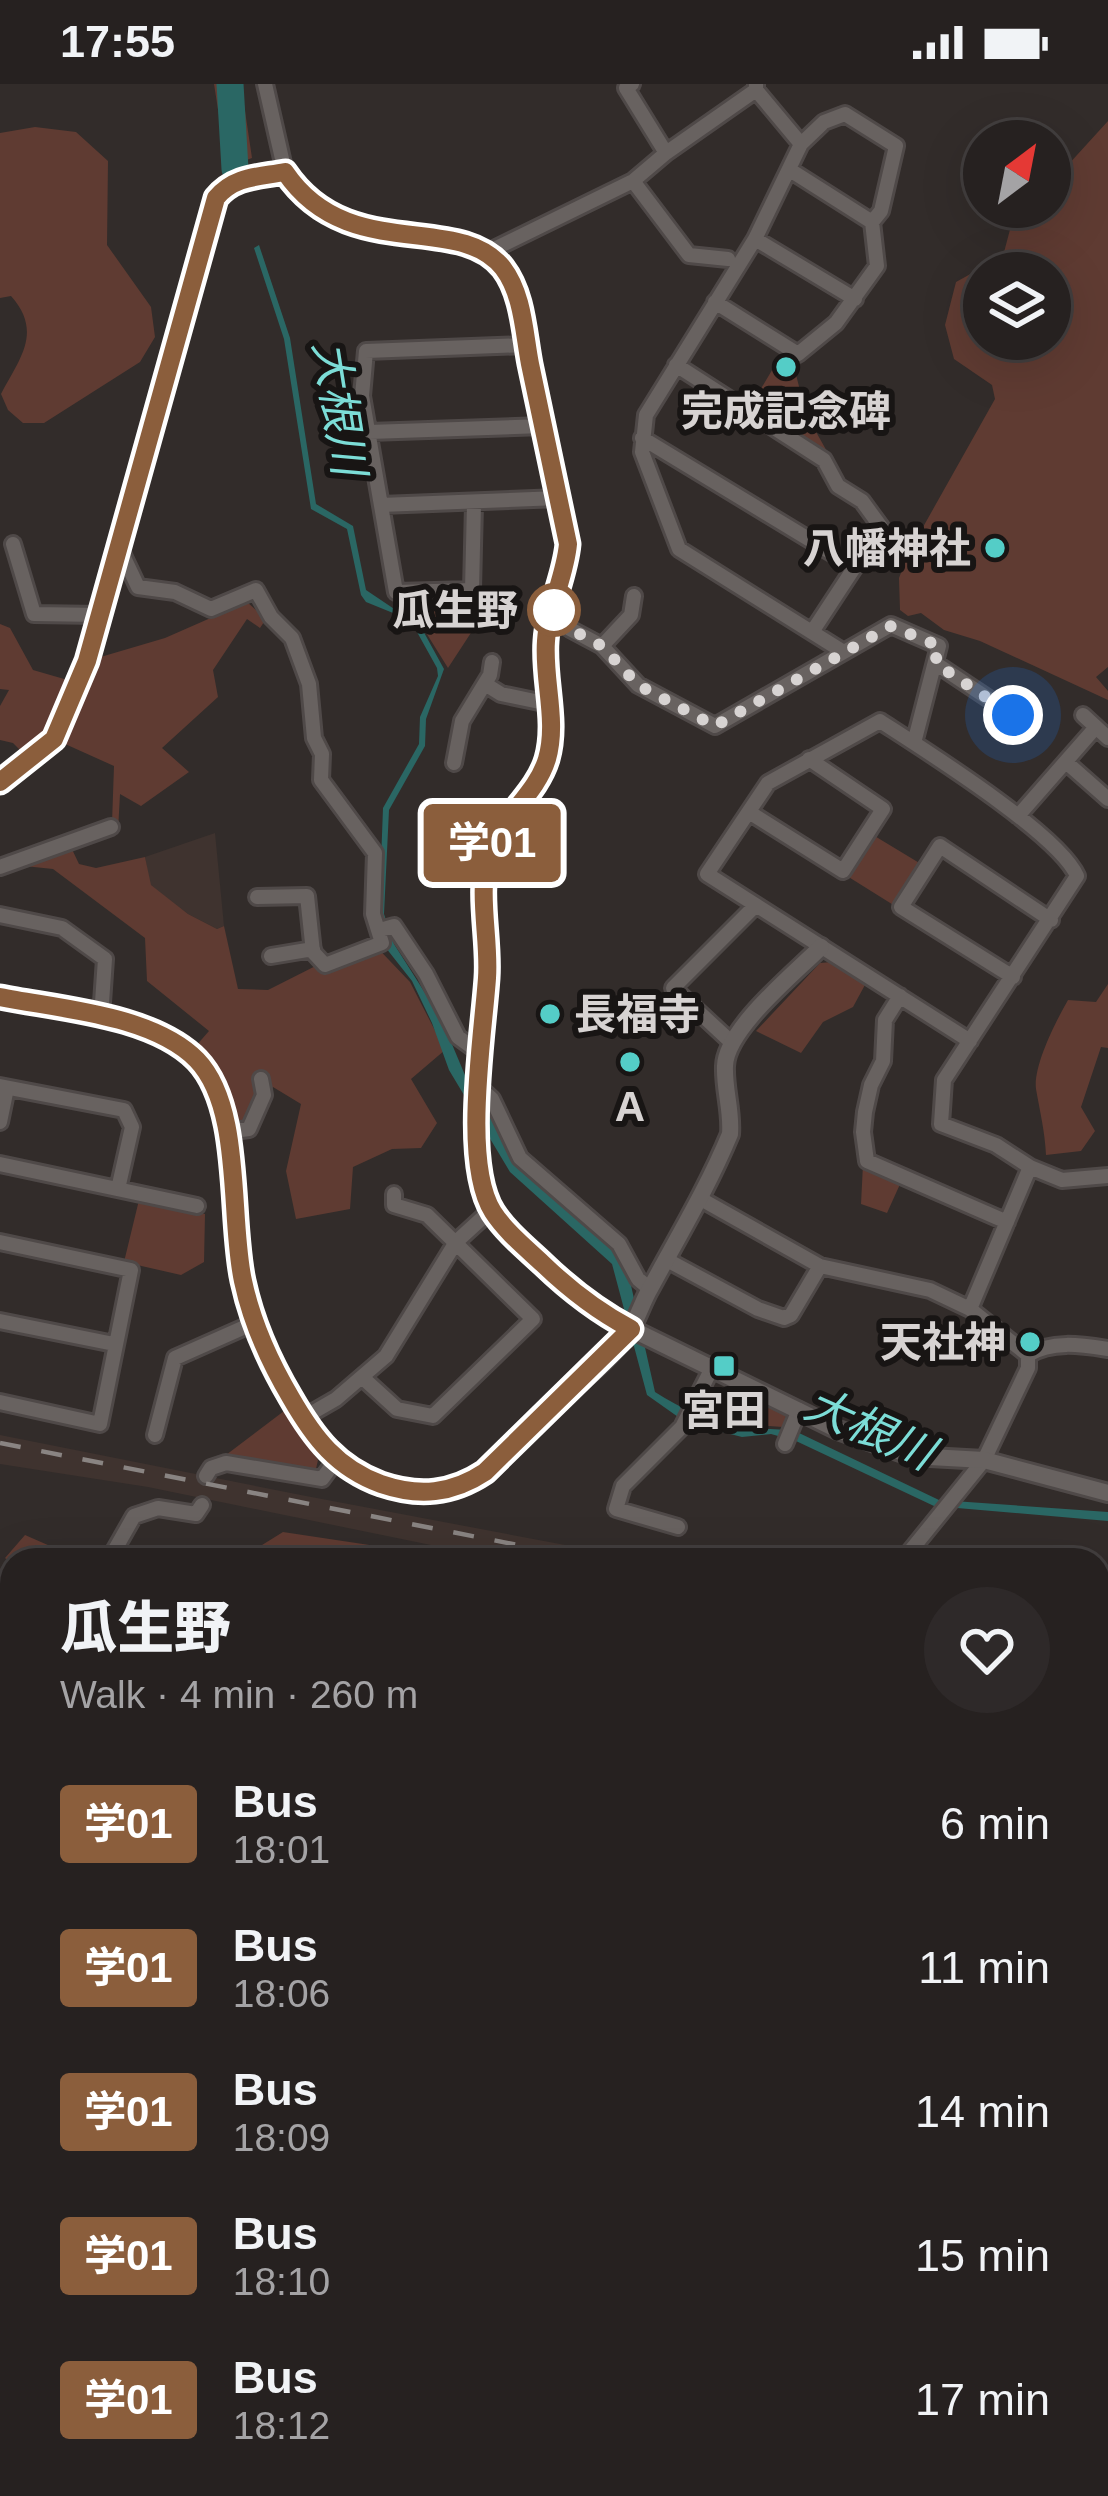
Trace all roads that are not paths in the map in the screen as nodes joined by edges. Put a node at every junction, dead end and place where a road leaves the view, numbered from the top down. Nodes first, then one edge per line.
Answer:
1 (265, 84) edge
2 (632, 84) edge
3 (756, 87) edge
4 (801, 144) junction
5 (666, 153) junction
6 (790, 170) junction
7 (285, 172) junction
8 (633, 181) junction
9 (872, 222) junction
10 (754, 238) junction
11 (488, 252) junction
12 (728, 259) dead end
13 (856, 299) junction
14 (716, 302) junction
15 (526, 345) junction
16 (676, 365) junction
17 (543, 425) junction
18 (369, 432) junction
19 (642, 439) junction
20 (559, 498) junction
21 (474, 504) junction
22 (381, 505) junction
23 (120, 549) junction
24 (0, 558) edge
25 (854, 566) junction
26 (558, 596) junction
27 (634, 596) dead end
28 (101, 615) junction
29 (812, 632) junction
30 (602, 646) junction
31 (842, 651) junction
32 (492, 662) dead end
33 (935, 663) junction
34 (485, 684) junction
35 (549, 704) junction
36 (1013, 715) dead end
37 (1083, 715) dead end
38 (1102, 732) edge
39 (914, 743) junction
40 (809, 760) junction
41 (1066, 762) junction
42 (454, 763) dead end
43 (0, 782) edge
44 (1108, 799) edge
45 (749, 812) junction
46 (1018, 817) junction
47 (111, 827) dead end
48 (0, 867) edge
49 (257, 897) dead end
50 (756, 905) junction
51 (0, 915) edge
52 (1051, 920) junction
53 (386, 928) junction
54 (820, 947) junction
55 (313, 949) junction
56 (271, 956) dead end
57 (1013, 977) junction
58 (900, 996) junction
59 (0, 997) edge
60 (101, 1017) junction
61 (730, 1041) junction
62 (970, 1041) junction
63 (480, 1053) junction
64 (261, 1079) dead end
65 (3, 1087) edge
66 (479, 1090) junction
67 (0, 1122) edge
68 (226, 1132) junction
69 (0, 1163) edge
70 (1030, 1167) junction
71 (1108, 1176) edge
72 (118, 1189) junction
73 (699, 1198) junction
74 (393, 1204) dead end
75 (197, 1206) dead end
76 (491, 1210) junction
77 (1007, 1222) junction
78 (0, 1242) edge
79 (456, 1242) junction
80 (667, 1260) junction
81 (820, 1266) junction
82 (650, 1289) junction
83 (970, 1309) junction
84 (0, 1321) edge
85 (254, 1323) junction
86 (631, 1329) junction
87 (114, 1344) junction
88 (1108, 1349) edge
89 (1028, 1355) junction
90 (712, 1368) junction
91 (363, 1378) junction
92 (0, 1402) edge
93 (303, 1418) junction
94 (795, 1419) junction
95 (155, 1435) dead end
96 (784, 1444) dead end
97 (336, 1460) junction
98 (984, 1460) junction
99 (206, 1477) dead end
100 (1108, 1493) edge
101 (202, 1504) dead end
102 (678, 1527) dead end
103 (116, 1548) edge
104 (913, 1548) edge

1 - 7 street
2 - 5 street
3 - 4 street
3 - 5 street
4 - 6 street
4 - 9 street
5 - 8 street
6 - 9 street
6 - 10 street
7 - 11 street
7 - 23 street
8 - 11 street
8 - 12 street
9 - 13 street
10 - 13 street
10 - 14 street
11 - 15 street
13 - 14 street
14 - 16 street
15 - 17 street
15 - 18 street
16 - 19 street
16 - 25 street
17 - 18 street
17 - 20 street
18 - 22 street
19 - 25 street
19 - 29 street
20 - 21 street
20 - 26 street
21 - 22 street
21 - 22 street
23 - 28 street
23 - 53 street
24 - 28 street
25 - 29 street
26 - 30 street
26 - 35 street
27 - 30 street
28 - 43 street
29 - 31 street
30 - 31 street
31 - 33 street
32 - 34 street
33 - 36 street
33 - 39 street
34 - 35 street
34 - 42 street
35 - 63 street
37 - 38 street
38 - 41 street
39 - 40 street
39 - 46 street
40 - 45 street
40 - 45 street
41 - 44 street
41 - 46 street
45 - 50 street
46 - 52 street
47 - 48 street
49 - 55 street
50 - 54 street
50 - 61 street
51 - 60 street
52 - 57 street
52 - 57 street
53 - 55 street
53 - 63 street
54 - 58 street
54 - 61 street
55 - 56 street
57 - 62 street
58 - 62 street
58 - 77 street
59 - 60 street
60 - 68 street
61 - 73 street
62 - 70 street
63 - 66 street
64 - 68 street
65 - 67 street
65 - 72 street
66 - 76 street
66 - 82 street
68 - 85 street
69 - 72 street
70 - 71 street
70 - 77 street
72 - 75 street
73 - 80 street
73 - 81 street
74 - 79 street
76 - 79 street
76 - 86 street
77 - 83 street
78 - 87 street
79 - 91 street
79 - 91 street
80 - 81 street
80 - 82 street
81 - 83 street
82 - 86 street
83 - 89 street
84 - 87 street
85 - 93 street
85 - 95 street
86 - 90 street
86 - 97 street
87 - 92 street
88 - 89 street
89 - 98 street
90 - 94 street
90 - 102 street
91 - 93 street
93 - 97 street
94 - 96 street
94 - 98 street
97 - 99 street
98 - 100 street
98 - 104 street
101 - 103 street

